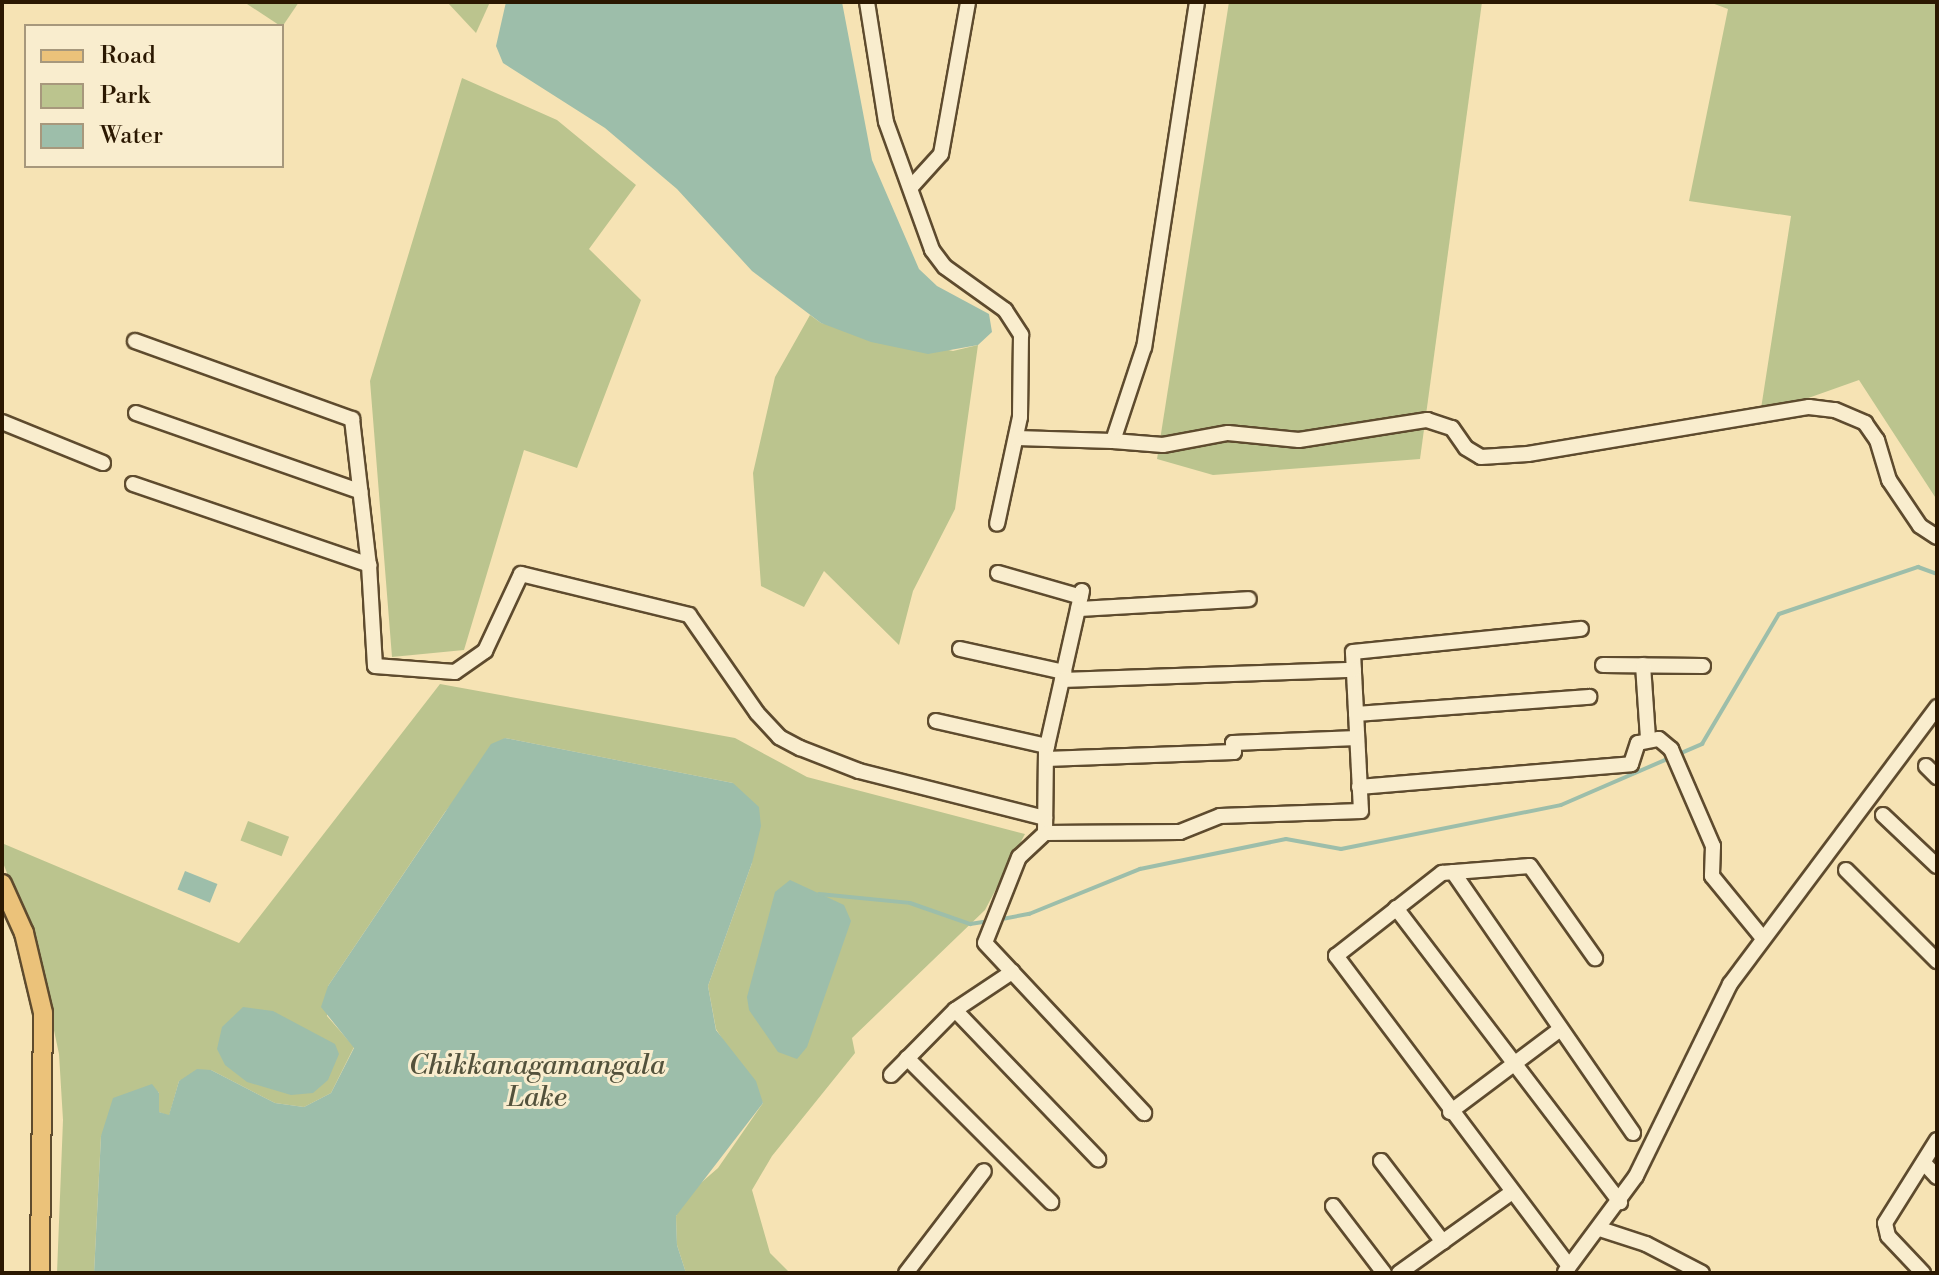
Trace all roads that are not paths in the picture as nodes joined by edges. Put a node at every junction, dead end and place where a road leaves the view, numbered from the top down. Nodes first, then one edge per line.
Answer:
1 (867, 2) edge
2 (968, 2) edge
3 (1197, 2) edge
4 (912, 186) junction
5 (135, 341) dead end
6 (136, 413) dead end
7 (2, 422) edge
8 (1016, 438) junction
9 (1113, 441) junction
10 (103, 463) dead end
11 (133, 484) dead end
12 (361, 492) junction
13 (997, 524) dead end
14 (1937, 537) edge
15 (369, 565) junction
16 (998, 573) dead end
17 (1080, 599) junction
18 (1249, 599) dead end
19 (1581, 629) dead end
20 (960, 649) dead end
21 (1603, 665) dead end
22 (1643, 665) junction
23 (1703, 666) dead end
24 (1354, 670) junction
25 (1063, 676) junction
26 (1589, 697) dead end
27 (1937, 707) edge
28 (1356, 714) junction
29 (936, 721) dead end
30 (1357, 738) junction
31 (1648, 738) junction
32 (1046, 753) junction
33 (1359, 787) junction
34 (1883, 815) dead end
35 (1045, 825) junction
36 (1937, 866) edge
37 (1846, 870) dead end
38 (1453, 872) junction
39 (2, 884) edge
40 (1396, 908) junction
41 (1762, 937) junction
42 (1595, 958) dead end
43 (1937, 961) edge
44 (1012, 972) junction
45 (955, 1010) junction
46 (1558, 1031) junction
47 (907, 1058) junction
48 (1515, 1065) junction
49 (891, 1075) dead end
50 (1450, 1112) junction
51 (1144, 1113) dead end
52 (1633, 1133) dead end
53 (1937, 1140) edge
54 (1098, 1159) dead end
55 (1381, 1161) dead end
56 (1924, 1163) junction
57 (984, 1171) dead end
58 (1937, 1177) edge
59 (1512, 1192) junction
60 (1051, 1202) dead end
61 (1620, 1202) junction
62 (1333, 1206) dead end
63 (1600, 1229) junction
64 (1443, 1242) junction
65 (1675, 1267) edge
66 (1567, 1269) edge
67 (40, 1273) edge
68 (906, 1273) edge
69 (1384, 1273) edge
70 (1399, 1273) edge
71 (1702, 1273) edge
72 (1923, 1273) edge

1 - 4 street
2 - 4 street
3 - 9 street
4 - 8 street
5 - 12 street
6 - 12 street
7 - 10 street
8 - 9 street
8 - 13 street
9 - 14 street
11 - 15 street
12 - 15 street
15 - 35 street
16 - 17 street
17 - 18 street
17 - 25 street
19 - 24 street
20 - 25 street
21 - 22 street
22 - 23 street
22 - 31 street
24 - 25 street
24 - 28 street
25 - 32 street
26 - 28 street
27 - 41 street
28 - 30 street
29 - 32 street
30 - 32 street
30 - 33 street
31 - 33 street
31 - 41 street
32 - 35 street
33 - 35 street
34 - 36 street
35 - 44 street
37 - 43 street
38 - 40 street
38 - 42 street
38 - 46 street
39 - 67 main road
40 - 48 street
40 - 50 street
41 - 61 street
44 - 45 street
44 - 51 street
45 - 47 street
45 - 54 street
46 - 48 street
46 - 52 street
47 - 49 street
47 - 60 street
48 - 50 street
48 - 61 street
50 - 59 street
53 - 56 street
55 - 64 street
56 - 58 street
56 - 72 street
57 - 68 street
59 - 64 street
59 - 66 street
61 - 63 street
62 - 69 street
63 - 65 street
63 - 66 street
64 - 70 street
65 - 71 street

